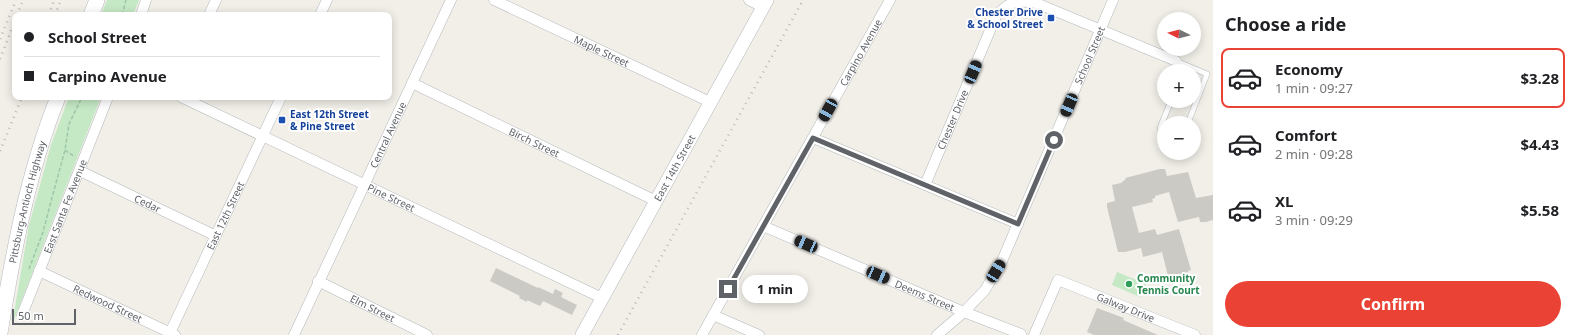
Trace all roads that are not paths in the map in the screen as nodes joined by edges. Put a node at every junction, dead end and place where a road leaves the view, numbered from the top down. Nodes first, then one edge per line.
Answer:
1 (97, 0) edge
2 (146, 0) edge
3 (216, 0) edge
4 (327, 0) edge
5 (451, 0) edge
6 (494, 0) edge
7 (749, 0) edge
8 (890, 0) edge
9 (1113, 0) edge
10 (765, 3) edge
11 (92, 12) edge
12 (142, 12) edge
13 (210, 12) edge
14 (321, 12) edge
15 (1100, 30) junction
16 (1181, 63) edge
17 (1201, 71) edge
18 (412, 83) junction
19 (1201, 89) edge
20 (57, 100) edge
21 (107, 100) edge
22 (187, 100) edge
23 (280, 100) edge
24 (710, 102) junction
25 (263, 135) junction
26 (813, 138) junction
27 (80, 171) junction
28 (364, 184) junction
29 (925, 184) junction
30 (656, 201) junction
31 (1018, 224) junction
32 (763, 226) junction
33 (216, 236) junction
34 (40, 271) junction
35 (318, 281) junction
36 (602, 298) junction
37 (964, 312) junction
38 (22, 315) dead end
39 (713, 315) junction
40 (0, 333) edge
41 (172, 334) edge
42 (1021, 334) edge
43 (294, 335) edge
44 (428, 335) edge
45 (582, 335) edge
46 (702, 335) edge
47 (759, 335) edge
48 (937, 335) edge
49 (1034, 335) edge
50 (1195, 335) edge

1 - 11 main road
2 - 12 street
3 - 13 street
4 - 14 street
5 - 18 street, Central Avenue
6 - 24 street, Maple Street
7 - 10 street
8 - 26 street, Carpino Avenue
9 - 15 street, School Street
10 - 24 street, East 14th Street
15 - 16 street, Chester Drive
15 - 29 street, Chester Drive
15 - 31 street, School Street
17 - 19 lane
18 - 28 street, Central Avenue
18 - 30 street, Birch Street
20 - 40 main road, Pittsburg-Antioch Highway
21 - 27 street, East Santa Fe Avenue
22 - 25 street, Pine Street
23 - 25 street, East 12th Street
24 - 30 street, East 14th Street
25 - 28 street, Pine Street
25 - 33 street, East 12th Street
26 - 29 street
26 - 32 street, Carpino Avenue
27 - 33 street, Cedar
27 - 34 street, East Santa Fe Avenue
28 - 35 street, Central Avenue
28 - 36 street, Pine Street
29 - 31 street
30 - 36 street, East 14th Street
31 - 37 street, School Street
32 - 37 street, Deems Street
32 - 39 street, Carpino Avenue
33 - 41 street, East 12th Street
34 - 38 street, East Santa Fe Avenue
34 - 41 street, Redwood Street
35 - 43 street, Central Avenue
35 - 44 street, Elm Street
36 - 45 street, East 14th Street
37 - 42 street, Deems Street
37 - 48 street, School Street
39 - 46 street, Carpino Avenue
39 - 47 street
49 - 50 street, Galway Drive

